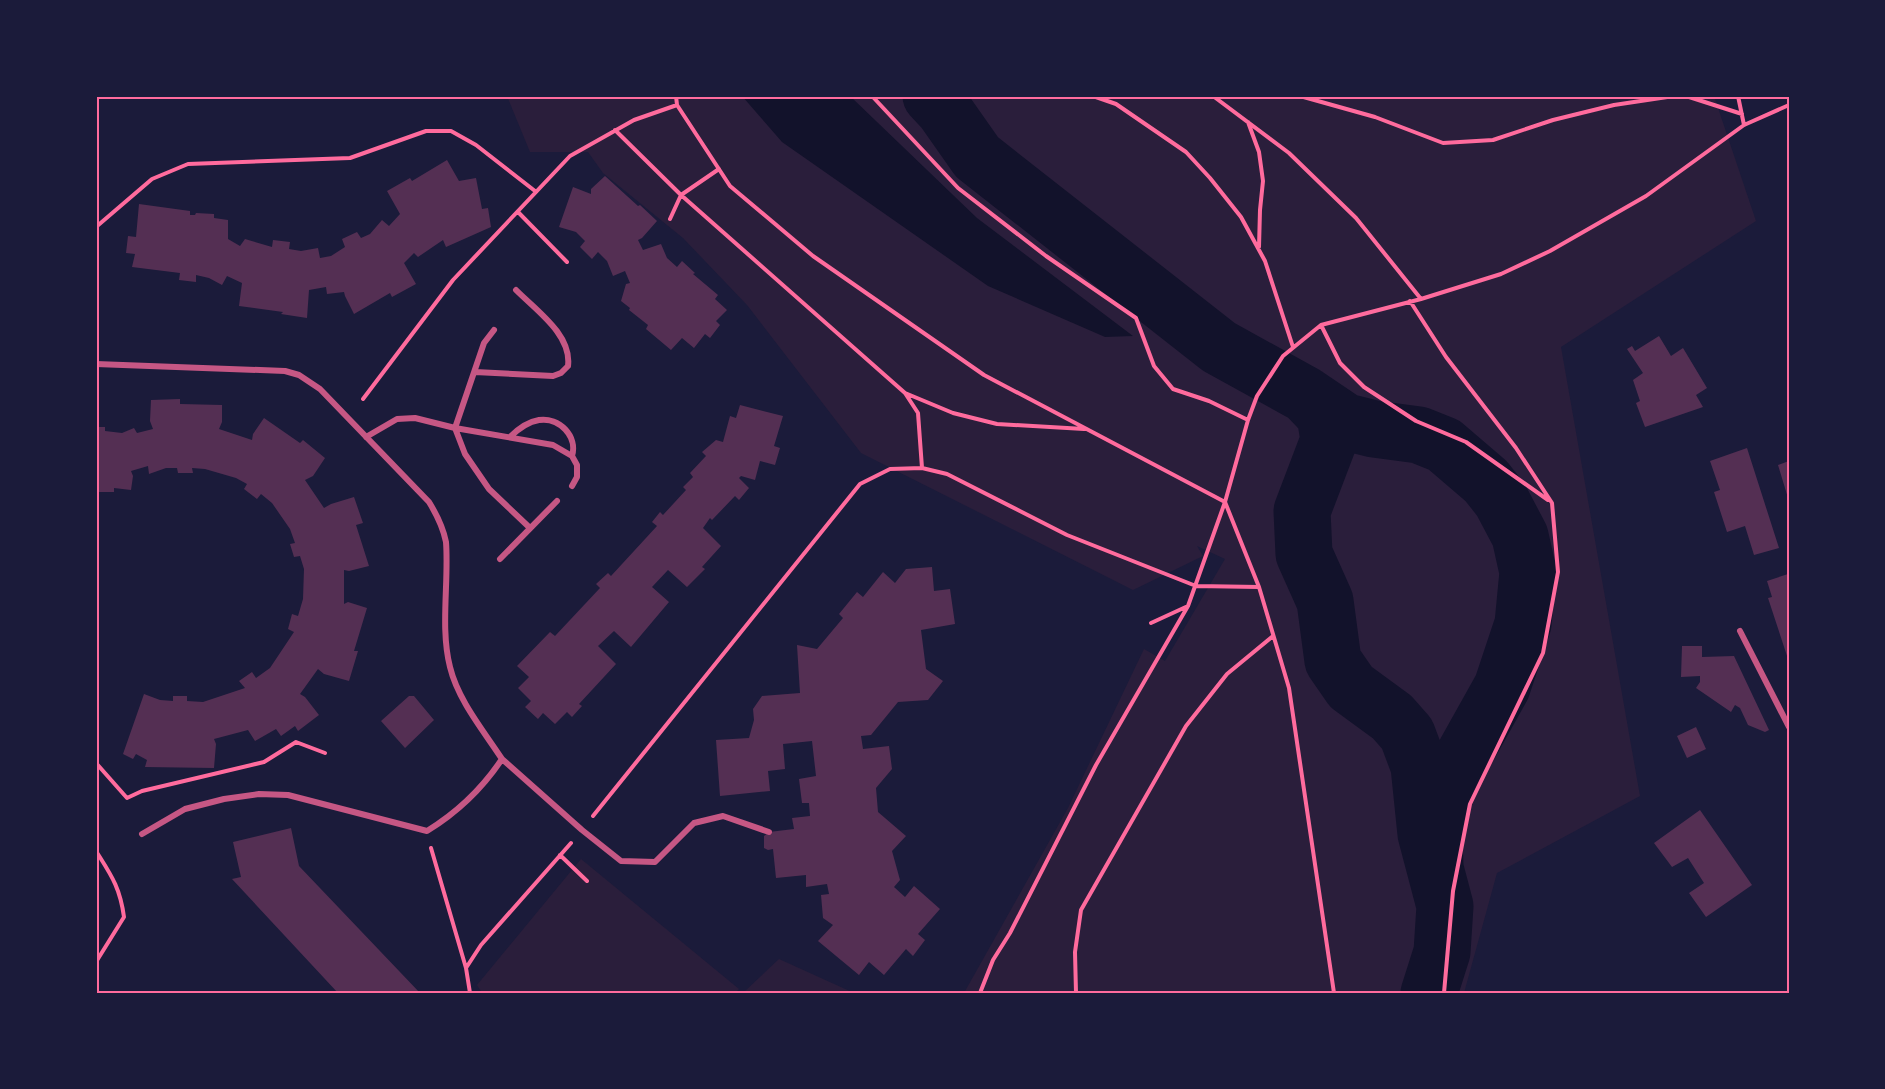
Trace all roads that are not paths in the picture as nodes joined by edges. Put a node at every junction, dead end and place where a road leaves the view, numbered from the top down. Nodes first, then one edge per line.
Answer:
1 (516, 290) dead end
2 (494, 330) dead end
3 (96, 364) edge
4 (475, 372) junction
5 (454, 428) junction
6 (366, 437) junction
7 (510, 437) junction
8 (572, 456) junction
9 (573, 486) dead end
10 (557, 501) dead end
11 (530, 528) junction
12 (500, 559) dead end
13 (1740, 631) dead end
14 (1789, 727) edge
15 (502, 759) junction
16 (769, 832) dead end
17 (142, 834) dead end

1 - 4 street
2 - 4 street
3 - 6 street
4 - 5 street
5 - 6 street
5 - 7 street
5 - 11 street
6 - 15 street
7 - 8 street
7 - 8 street
8 - 9 street
10 - 11 street
11 - 12 street
13 - 14 street
15 - 16 street
15 - 17 street

